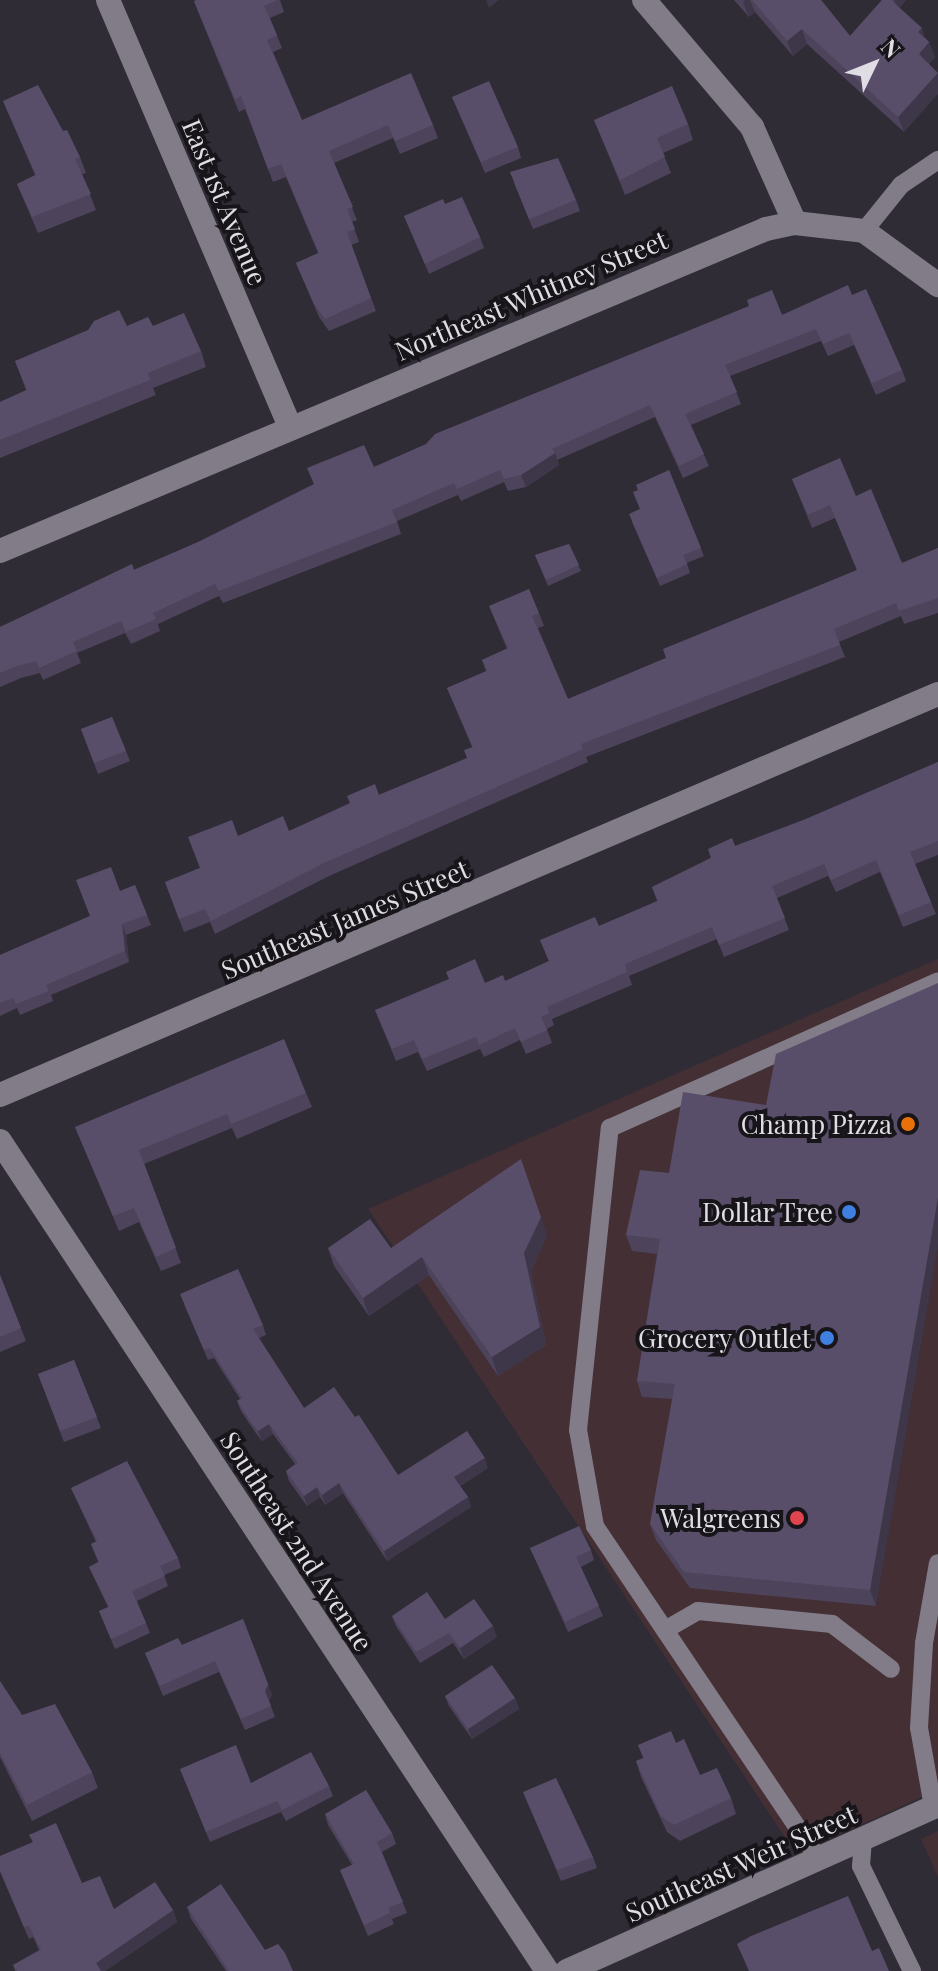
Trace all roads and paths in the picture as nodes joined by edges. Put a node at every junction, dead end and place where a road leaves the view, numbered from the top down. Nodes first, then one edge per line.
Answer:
1 (108, 0) edge
2 (644, 0) edge
3 (938, 160) edge
4 (795, 223) junction
5 (864, 231) junction
6 (938, 285) edge
7 (290, 426) junction
8 (0, 551) edge
9 (938, 694) edge
10 (938, 981) edge
11 (0, 1095) edge
12 (0, 1141) edge
13 (938, 1563) edge
14 (665, 1630) junction
15 (891, 1669) dead end
16 (936, 1806) edge
17 (863, 1838) junction
18 (818, 1858) junction
19 (547, 1971) edge
20 (567, 1971) edge
21 (912, 1971) edge

1 - 7 street, East 1st Avenue
2 - 4 street
3 - 5 lane
4 - 5 street
4 - 7 street, Northeast Whitney Street
5 - 6 street
7 - 8 street, Northeast Whitney Street
9 - 11 street, Southeast James Street
10 - 14 lane
12 - 19 street, Southeast 2nd Avenue
13 - 16 lane
14 - 15 lane
14 - 18 lane
16 - 17 street, Southeast Weir Street
17 - 18 street, Southeast Weir Street
17 - 21 lane
18 - 20 street, Southeast Weir Street

